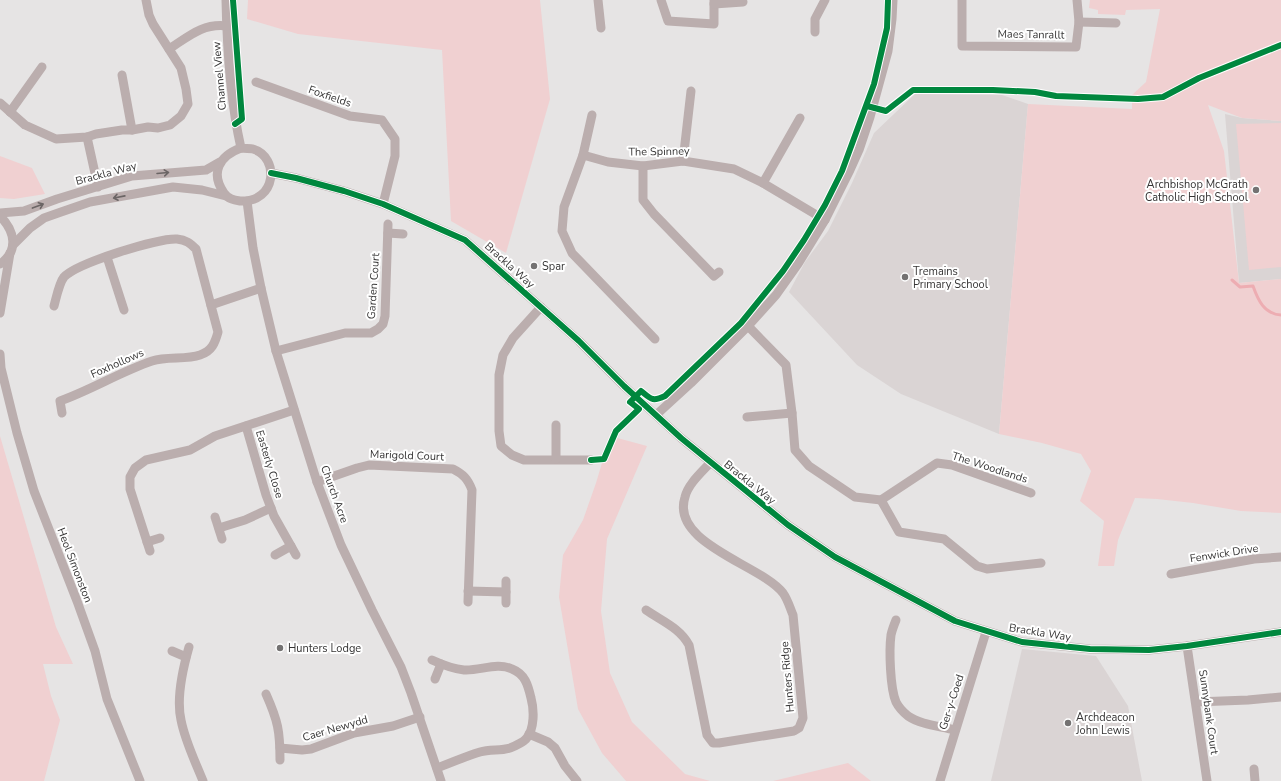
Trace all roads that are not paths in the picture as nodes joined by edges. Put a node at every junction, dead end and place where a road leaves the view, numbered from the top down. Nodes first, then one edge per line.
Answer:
1 (146, 0) edge
2 (226, 0) edge
3 (598, 0) edge
4 (661, 0) edge
5 (825, 0) edge
6 (893, 0) edge
7 (962, 0) edge
8 (1077, 0) edge
9 (714, 2) edge
10 (743, 2) dead end
11 (1079, 22) junction
12 (1116, 23) dead end
13 (227, 26) junction
14 (601, 28) dead end
15 (816, 32) dead end
16 (168, 49) junction
17 (42, 67) dead end
18 (122, 75) dead end
19 (256, 82) dead end
20 (691, 91) dead end
21 (0, 103) edge
22 (10, 112) junction
23 (592, 115) dead end
24 (800, 118) dead end
25 (132, 130) junction
26 (86, 137) junction
27 (241, 148) junction
28 (583, 155) junction
29 (683, 161) junction
30 (220, 162) junction
31 (644, 166) junction
32 (271, 173) junction
33 (763, 183) junction
34 (98, 187) junction
35 (226, 196) junction
36 (247, 201) junction
37 (383, 204) junction
38 (0, 215) edge
39 (825, 220) junction
40 (403, 234) dead end
41 (12, 249) junction
42 (107, 257) junction
43 (0, 264) edge
44 (719, 272) dead end
45 (261, 288) junction
46 (211, 305) junction
47 (54, 306) dead end
48 (541, 307) junction
49 (124, 310) dead end
50 (0, 313) edge
51 (748, 326) junction
52 (655, 339) dead end
53 (276, 351) junction
54 (0, 354) edge
55 (57, 392) dead end
56 (60, 401) junction
57 (294, 410) junction
58 (62, 413) dead end
59 (792, 413) junction
60 (656, 415) junction
61 (747, 416) dead end
62 (556, 425) dead end
63 (246, 426) junction
64 (556, 459) junction
65 (591, 460) dead end
66 (710, 462) junction
67 (317, 482) junction
68 (1031, 492) dead end
69 (881, 500) junction
70 (271, 508) junction
71 (215, 517) dead end
72 (219, 528) junction
73 (160, 538) dead end
74 (222, 539) dead end
75 (291, 546) junction
76 (275, 555) dead end
77 (296, 555) dead end
78 (1281, 557) edge
79 (1041, 563) dead end
80 (1171, 574) dead end
81 (506, 580) dead end
82 (468, 591) junction
83 (506, 592) junction
84 (468, 602) dead end
85 (506, 603) dead end
86 (646, 610) dead end
87 (896, 620) dead end
88 (986, 632) junction
89 (1281, 632) edge
90 (1187, 646) junction
91 (189, 647) dead end
92 (172, 651) dead end
93 (186, 657) junction
94 (435, 679) dead end
95 (266, 694) dead end
96 (1281, 697) edge
97 (1196, 702) junction
98 (420, 717) junction
99 (955, 730) junction
100 (529, 734) junction
101 (280, 748) junction
102 (280, 760) dead end
103 (437, 768) junction
104 (1254, 769) dead end
105 (140, 781) edge
106 (203, 781) edge
107 (441, 781) edge
108 (577, 781) edge
109 (940, 781) edge
110 (1207, 781) edge
111 (1255, 781) edge

1 - 16 street
2 - 13 street, Channel View
3 - 14 street
4 - 9 street
5 - 15 street
6 - 39 street
7 - 11 street, Maes Tanrallt
8 - 11 street, Maes Tanrallt
9 - 10 street
11 - 12 street
13 - 16 street
13 - 27 street, Channel View
16 - 25 street
17 - 22 street
18 - 25 street
19 - 37 street, Foxfields
20 - 29 street
21 - 22 street
22 - 26 street
23 - 28 street
24 - 33 street
25 - 26 street
26 - 34 street
27 - 30 street
27 - 32 street
28 - 31 street, The Spinney
28 - 52 street
29 - 31 street, The Spinney
29 - 33 street, The Spinney
34 -> 30 street, Brackla Way
30 - 35 street
31 - 44 street
32 - 36 street
32 - 37 street, Brackla Way
33 - 39 street, The Spinney
38 -> 34 street, Brackla Way
35 - 36 street
35 -> 41 street
36 - 45 street, Church Acre
37 - 48 street, Brackla Way
38 - 41 street
39 - 51 street
40 - 53 street, Garden Court
41 - 43 street
41 - 50 street
42 - 46 street, Foxhollows
42 - 47 street, Foxhollows
42 - 49 street
45 - 46 street
45 - 53 street, Church Acre
46 - 56 street, Foxhollows
48 - 60 street, Brackla Way
48 - 64 street
51 - 59 street
51 - 60 street
53 - 57 street, Church Acre
54 - 105 street, Heol Simonston
55 - 56 street
56 - 58 street
57 - 63 street, Easterly Close
57 - 67 street, Church Acre
59 - 61 street
59 - 69 street
60 - 66 street, Brackla Way
62 - 64 street
63 - 70 street, Easterly Close
63 - 73 street, Easterly Close
64 - 65 street
66 - 86 street, Hunters Ridge
66 - 88 street, Brackla Way
67 - 82 street, Marigold Court
67 - 98 street, Church Acre
68 - 69 street, The Woodlands
69 - 79 street
70 - 72 street, Easterly Close
70 - 75 street, Easterly Close
71 - 72 street
72 - 74 street
75 - 76 street
75 - 77 street, Easterly Close
78 - 80 street, Fenwick Drive
81 - 83 street
82 - 83 street
82 - 84 street, Marigold Court
83 - 85 street
87 - 99 street
88 - 90 street, Brackla Way
88 - 99 street, Ger-y-Coed
89 - 90 street, Brackla Way
90 - 97 street, Sunnybank Court
91 - 93 street
92 - 93 street
93 - 106 street
94 - 100 street
95 - 101 street
96 - 97 street
97 - 110 street, Sunnybank Court
98 - 101 street, Caer Newydd
98 - 103 street, Church Acre
99 - 109 street, Ger-y-Coed
100 - 103 street
100 - 108 street
101 - 102 street
103 - 107 street, Church Acre
104 - 111 street

